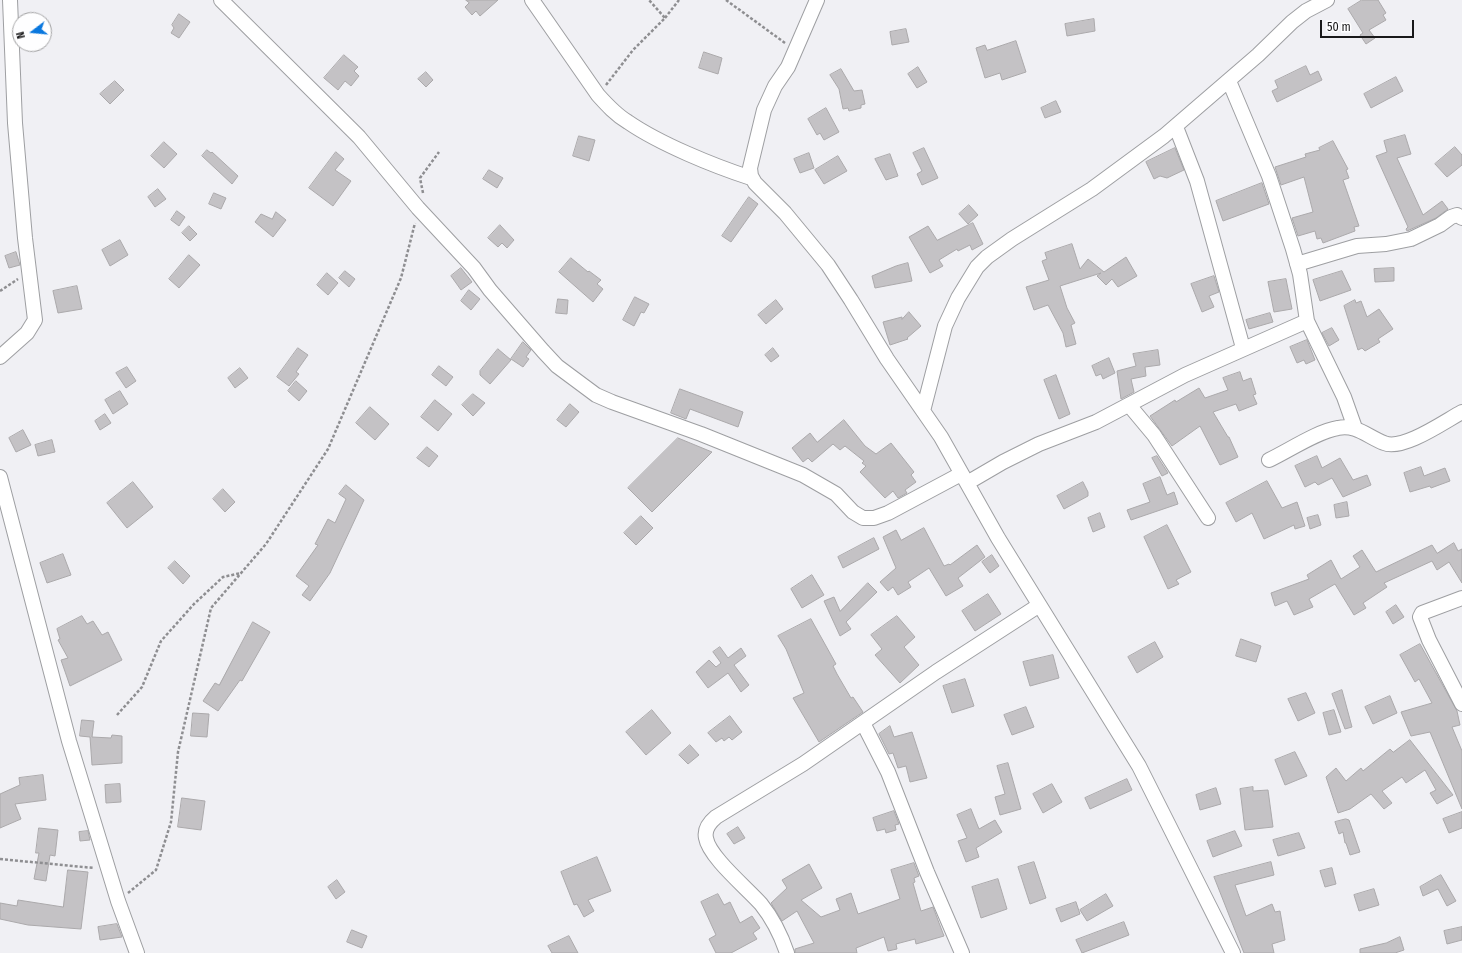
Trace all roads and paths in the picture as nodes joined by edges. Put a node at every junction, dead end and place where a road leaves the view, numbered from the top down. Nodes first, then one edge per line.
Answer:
1 (10, 0) edge
2 (221, 0) edge
3 (532, 0) edge
4 (649, 0) edge
5 (679, 0) edge
6 (726, 0) edge
7 (817, 0) edge
8 (1327, 0) edge
9 (665, 18) junction
10 (795, 51) junction
11 (1228, 81) junction
12 (598, 95) junction
13 (1176, 127) junction
14 (439, 152) dead end
15 (751, 178) junction
16 (418, 208) junction
17 (1462, 218) edge
18 (1297, 264) junction
19 (29, 271) junction
20 (0, 291) edge
21 (1307, 321) junction
22 (1243, 348) junction
23 (0, 357) edge
24 (1129, 405) junction
25 (923, 411) junction
26 (1462, 412) edge
27 (1355, 428) junction
28 (1269, 460) dead end
29 (0, 477) edge
30 (964, 478) junction
31 (1208, 518) dead end
32 (242, 573) junction
33 (1462, 598) edge
34 (1038, 606) junction
35 (1462, 704) edge
36 (117, 715) dead end
37 (863, 723) junction
38 (0, 859) edge
39 (108, 870) junction
40 (118, 901) junction
41 (137, 953) edge
42 (787, 953) edge
43 (962, 953) edge
44 (1233, 953) edge

1 - 19 street
2 - 16 street
3 - 12 street
4 - 9 path
5 - 9 path
6 - 10 path
7 - 10 street
8 - 11 street
9 - 12 path
10 - 15 street
11 - 13 street
11 - 18 street
12 - 15 street
13 - 22 street
13 - 25 street
14 - 16 path
15 - 25 street
16 - 30 street
16 - 32 path
17 - 18 street
18 - 21 street
19 - 20 path
19 - 23 street
21 - 22 street
21 - 27 street
22 - 24 street
24 - 30 street
24 - 31 street
25 - 30 street
26 - 27 street
27 - 28 street
29 - 39 street
30 - 34 street
32 - 36 path
32 - 40 path
33 - 35 street
34 - 37 street
34 - 44 street
37 - 42 street
37 - 43 street
38 - 39 path
39 - 40 street
40 - 41 street

